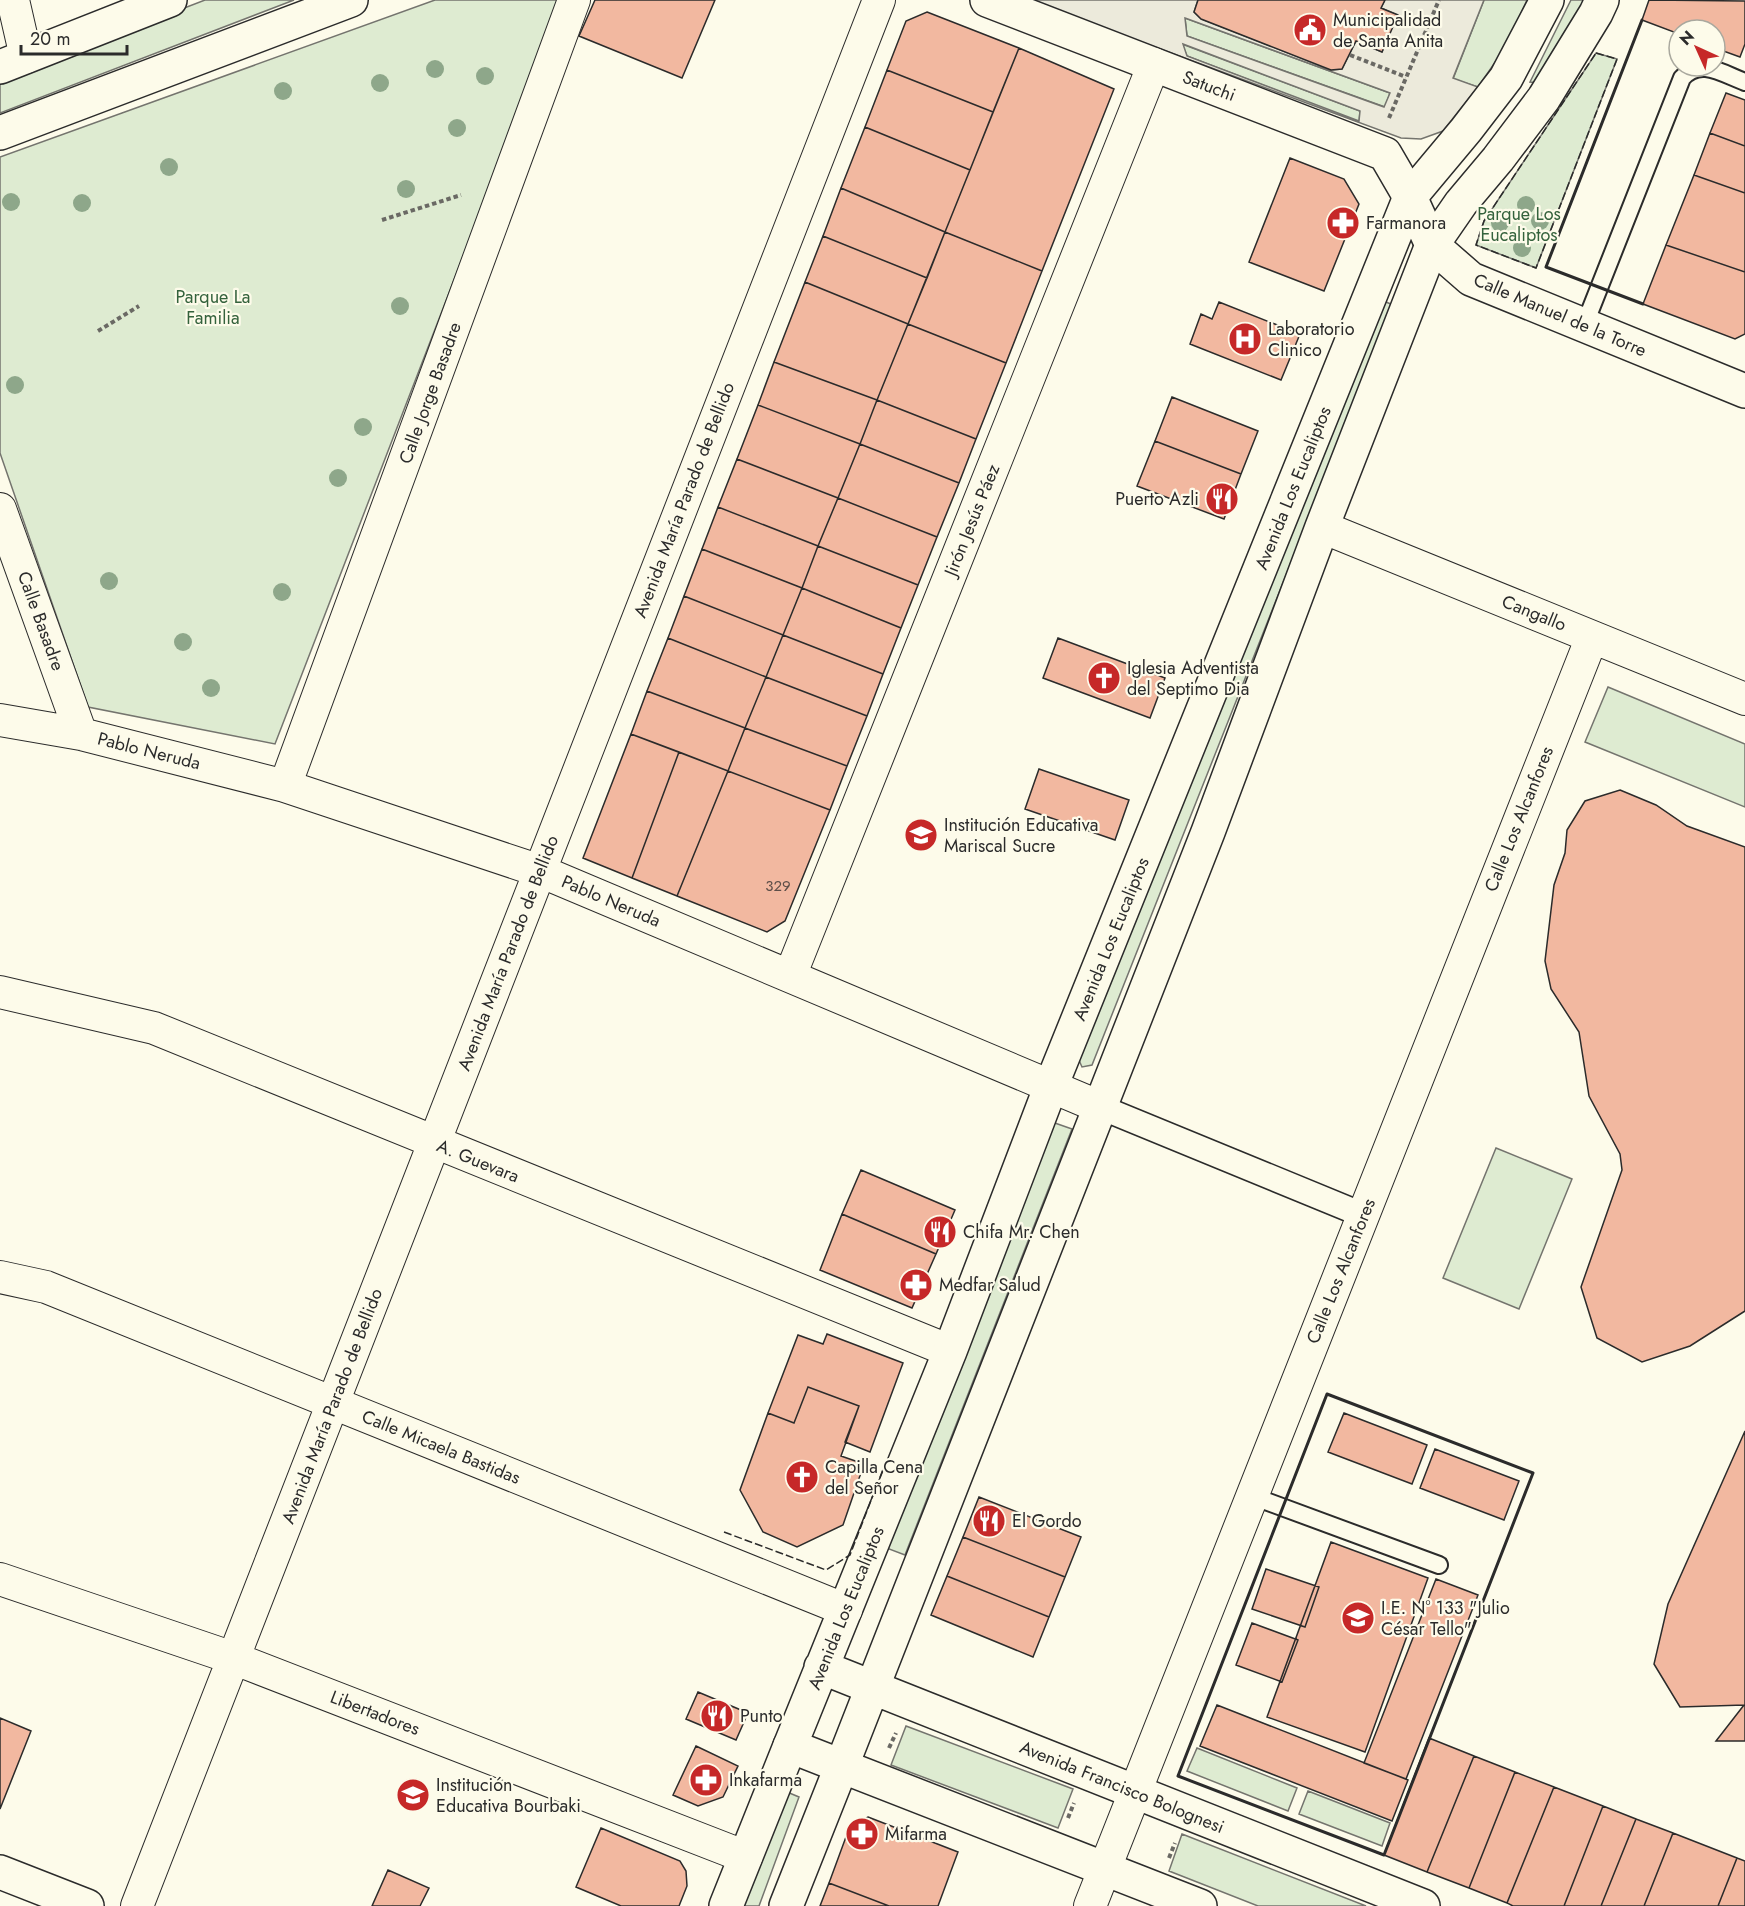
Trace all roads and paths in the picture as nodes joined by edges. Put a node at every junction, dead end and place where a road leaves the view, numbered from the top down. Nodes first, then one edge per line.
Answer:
1 (13, 0) edge
2 (170, 0) edge
3 (351, 0) edge
4 (574, 0) edge
5 (879, 0) edge
6 (987, 0) edge
7 (1439, 0) edge
8 (1547, 0) edge
9 (1602, 0) edge
10 (1350, 55) dead end
11 (13, 62) edge
12 (1154, 64) junction
13 (1406, 77) junction
14 (1745, 82) edge
15 (1390, 116) dead end
16 (0, 134) edge
17 (461, 195) dead end
18 (1410, 197) junction
19 (382, 220) dead end
20 (1432, 245) junction
21 (139, 306) dead end
22 (1584, 326) junction
23 (98, 331) dead end
24 (1745, 391) edge
25 (0, 508) edge
26 (1322, 528) junction
27 (1592, 637) junction
28 (1745, 699) edge
29 (0, 720) edge
30 (81, 734) junction
31 (285, 786) junction
32 (540, 871) junction
33 (790, 976) junction
34 (0, 992) edge
35 (1051, 1086) junction
36 (1100, 1107) junction
37 (434, 1143) junction
38 (1363, 1215) junction
39 (0, 1277) edge
40 (950, 1351) junction
41 (333, 1403) junction
42 (1252, 1496) junction
43 (1440, 1565) dead end
44 (0, 1579) edge
45 (846, 1610) junction
46 (233, 1658) junction
47 (821, 1667) junction
48 (872, 1687) junction
49 (898, 1728) dead end
50 (790, 1746) junction
51 (886, 1756) dead end
52 (842, 1766) junction
53 (1136, 1792) junction
54 (1075, 1798) dead end
55 (1067, 1819) dead end
56 (1176, 1839) dead end
57 (746, 1857) junction
58 (1168, 1860) dead end
59 (1105, 1869) junction
60 (0, 1872) edge
61 (87, 1906) edge
62 (137, 1906) edge
63 (726, 1906) edge
64 (786, 1906) edge
65 (1090, 1906) edge
66 (1200, 1906) edge
67 (1423, 1906) edge

1 - 11 street
2 - 11 main road
3 - 16 main road
4 - 31 street, Calle Jorge Basadre
5 - 32 street, Avenida María Parado de Bellido
6 - 12 main road, Satuchi
7 - 13 path
8 - 18 main road, Avenida Los Eucaliptos
9 - 20 main road
10 - 13 path
12 - 18 main road, Satuchi
12 - 33 street, Jirón Jesús Páez
13 - 15 path
14 - 22 lane
17 - 19 path
18 - 20 main road, Calle Manuel de la Torre
18 - 35 main road, Avenida Los Eucaliptos
20 - 22 main road, Calle Manuel de la Torre
20 - 26 main road
21 - 23 path
22 - 24 main road, Calle Manuel de la Torre
25 - 30 street, Calle Basadre
26 - 27 street, Cangallo
26 - 36 main road
27 - 28 street, Cangallo
27 - 38 street, Calle Los Alcanfores
29 - 30 street, Pablo Neruda
30 - 31 street, Pablo Neruda
31 - 32 street, Pablo Neruda
32 - 33 street, Pablo Neruda
32 - 37 street, Avenida María Parado de Bellido
33 - 35 street, Pablo Neruda
34 - 37 street, A. Guevara
35 - 36 street, Pablo Neruda
35 - 40 main road, Avenida Los Eucaliptos
36 - 38 street
36 - 48 main road
37 - 40 street, A. Guevara
37 - 41 street, Avenida María Parado de Bellido
38 - 42 street, Calle Los Alcanfores
39 - 41 street, Calle Micaela Bastidas
40 - 45 main road, Avenida Los Eucaliptos
41 - 45 street, Calle Micaela Bastidas
41 - 46 street, Avenida María Parado de Bellido
42 - 43 lane
42 - 53 street, Calle Los Alcanfores
44 - 46 street, Libertadores
45 - 47 main road, Avenida Los Eucaliptos
46 - 57 street, Libertadores
46 - 62 street, Avenida María Parado de Bellido
47 - 48 main road, Avenida Francisco Bolognesi
47 - 50 main road, Avenida Los Eucaliptos
48 - 52 main road
48 - 53 main road, Avenida Francisco Bolognesi
49 - 51 path
50 - 52 main road
50 - 57 main road, Avenida Los Eucaliptos
52 - 59 main road
52 - 64 main road
53 - 59 street, Calle Los Alcanfores
53 - 67 main road, Avenida Francisco Bolognesi
54 - 55 path
56 - 58 path
57 - 63 main road, Avenida Los Eucaliptos
59 - 65 street, Calle Los Alcanfores
59 - 66 main road
60 - 61 main road

